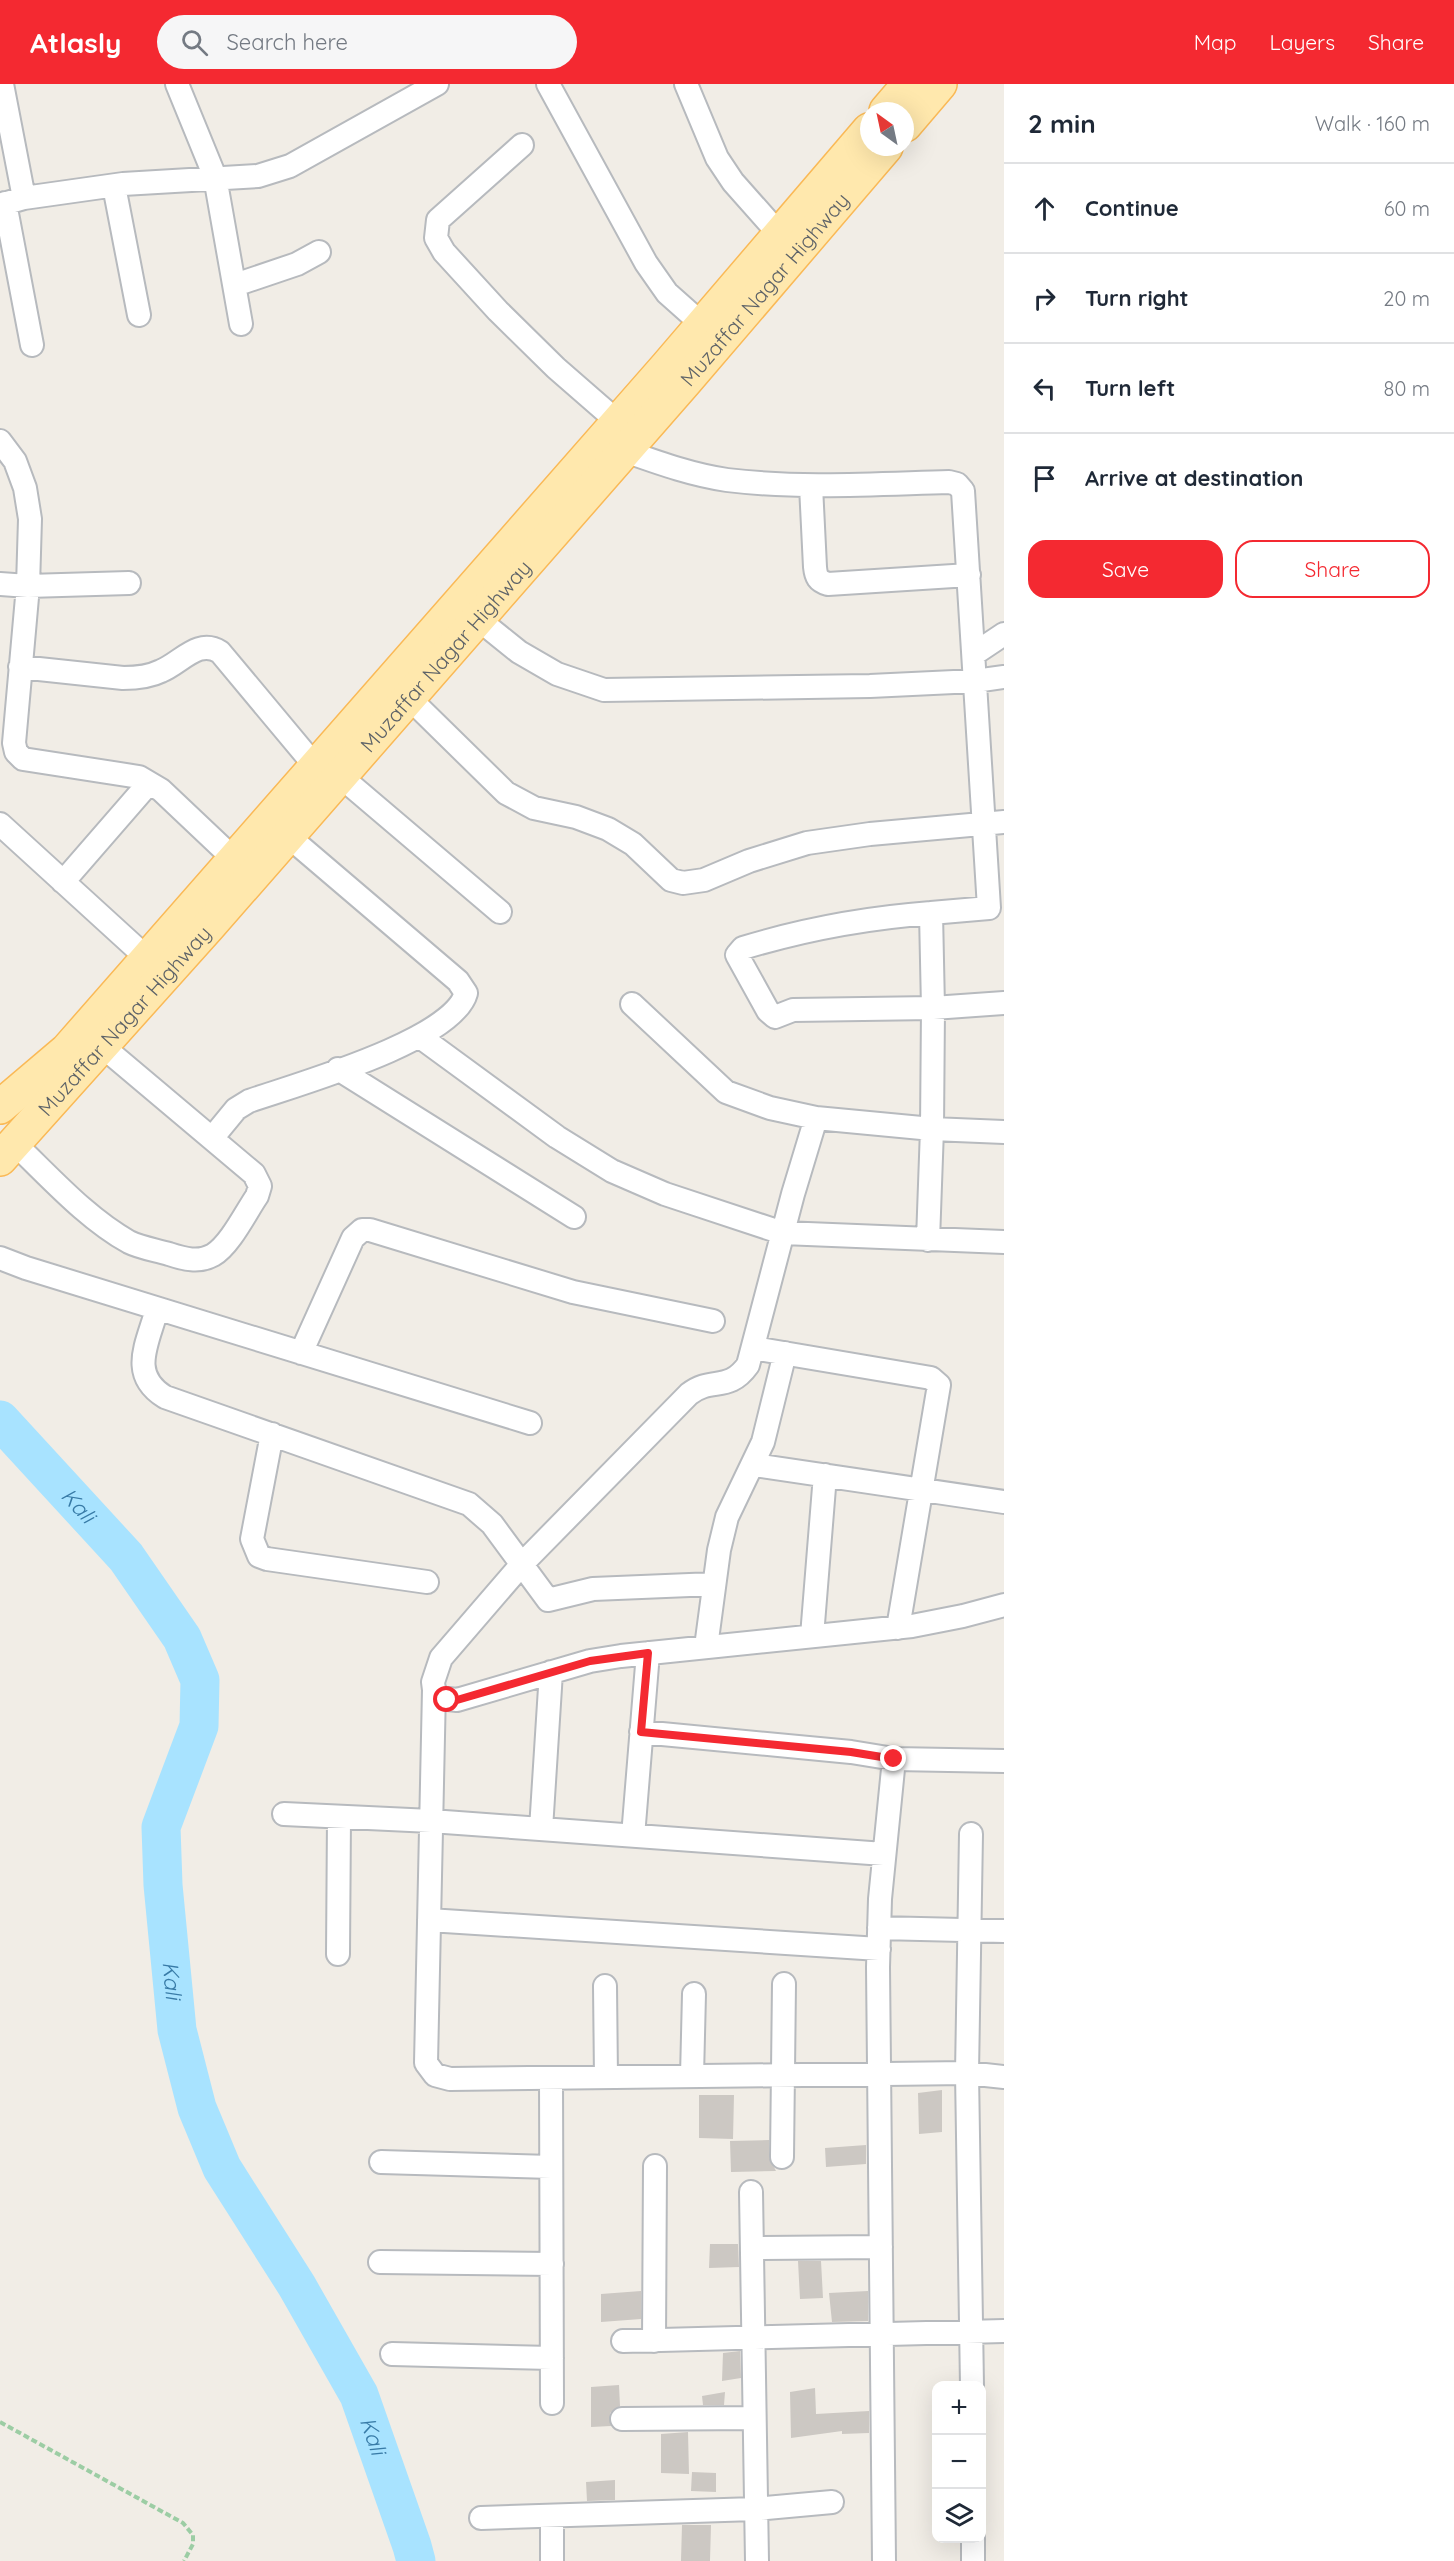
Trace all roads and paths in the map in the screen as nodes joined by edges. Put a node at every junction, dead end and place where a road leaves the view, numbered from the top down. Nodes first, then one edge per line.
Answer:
1 (177, 84) edge
2 (436, 84) edge
3 (548, 84) edge
4 (686, 84) edge
5 (909, 84) edge
6 (940, 84) edge
7 (4, 85) edge
8 (894, 102) edge
9 (914, 114) edge
10 (6, 140) edge
11 (860, 141) edge
12 (522, 144) dead end
13 (878, 156) edge
14 (215, 177) junction
15 (114, 186) junction
16 (10, 202) edge
17 (780, 235) junction
18 (319, 252) dead end
19 (235, 285) junction
20 (139, 315) dead end
21 (241, 324) dead end
22 (703, 325) junction
23 (32, 345) dead end
24 (622, 437) junction
25 (0, 441) edge
26 (811, 486) junction
27 (969, 574) junction
28 (129, 583) dead end
29 (0, 584) edge
30 (28, 586) junction
31 (478, 619) junction
32 (1004, 634) edge
33 (974, 654) junction
34 (21, 667) junction
35 (1004, 677) edge
36 (975, 681) junction
37 (400, 689) junction
38 (328, 772) junction
39 (149, 783) junction
40 (994, 823) edge
41 (4, 835) edge
42 (288, 836) junction
43 (235, 860) junction
44 (63, 882) junction
45 (996, 908) edge
46 (500, 912) dead end
47 (930, 913) junction
48 (148, 959) junction
49 (1004, 1003) edge
50 (632, 1004) dead end
51 (933, 1008) junction
52 (419, 1036) junction
53 (102, 1047) junction
54 (338, 1069) junction
55 (0, 1107) edge
56 (816, 1118) junction
57 (932, 1129) junction
58 (1004, 1132) edge
59 (213, 1137) junction
60 (7, 1151) edge
61 (574, 1217) dead end
62 (783, 1233) junction
63 (928, 1240) junction
64 (1004, 1242) edge
65 (0, 1258) edge
66 (157, 1309) junction
67 (713, 1321) dead end
68 (753, 1348) junction
69 (301, 1353) junction
70 (785, 1353) junction
71 (530, 1423) dead end
72 (272, 1434) junction
73 (754, 1465) junction
74 (825, 1475) junction
75 (920, 1489) junction
76 (1004, 1502) edge
77 (522, 1563) junction
78 (427, 1582) dead end
79 (714, 1584) junction
80 (1004, 1605) edge
81 (898, 1628) junction
82 (812, 1636) junction
83 (706, 1647) junction
84 (648, 1653) junction
85 (551, 1672) junction
86 (434, 1690) junction
87 (641, 1732) junction
88 (894, 1759) junction
89 (1004, 1761) edge
90 (284, 1814) dead end
91 (339, 1817) junction
92 (431, 1821) junction
93 (541, 1829) junction
94 (971, 1834) dead end
95 (633, 1836) junction
96 (884, 1854) junction
97 (429, 1920) junction
98 (968, 1930) junction
99 (1004, 1931) edge
100 (879, 1939) junction
101 (338, 1954) dead end
102 (784, 1984) dead end
103 (605, 1986) dead end
104 (694, 1994) dead end
105 (967, 2073) junction
106 (880, 2074) junction
107 (692, 2076) junction
108 (784, 2076) junction
109 (1004, 2077) edge
110 (551, 2078) junction
111 (606, 2078) junction
112 (782, 2157) dead end
113 (381, 2162) dead end
114 (655, 2166) dead end
115 (551, 2167) junction
116 (751, 2192) dead end
117 (881, 2247) junction
118 (752, 2248) junction
119 (380, 2262) dead end
120 (552, 2264) junction
121 (1004, 2331) edge
122 (971, 2332) junction
123 (882, 2334) junction
124 (754, 2338) junction
125 (623, 2341) dead end
126 (654, 2341) junction
127 (392, 2354) dead end
128 (552, 2358) junction
129 (972, 2381) edge
130 (552, 2403) dead end
131 (753, 2418) junction
132 (622, 2419) dead end
133 (0, 2422) edge
134 (832, 2502) dead end
135 (755, 2509) junction
136 (552, 2516) junction
137 (481, 2518) dead end
138 (973, 2543) edge
139 (184, 2561) edge
140 (552, 2561) edge
141 (757, 2561) edge
142 (884, 2561) edge
143 (973, 2561) edge

1 - 14 street
2 - 14 street
3 - 22 street
4 - 17 street
5 - 8 main road
6 - 9 main road
7 - 10 street
10 - 16 street
11 - 17 main road, Muzaffar Nagar Highway
12 - 24 street
13 - 24 main road, Muzaffar Nagar Highway
14 - 15 street
14 - 19 street
15 - 16 street
15 - 20 street
16 - 23 street
17 - 22 main road, Muzaffar Nagar Highway
18 - 19 street
19 - 21 street
22 - 24 main road, Muzaffar Nagar Highway
24 - 26 street
24 - 31 main road, Muzaffar Nagar Highway
24 - 37 main road, Muzaffar Nagar Highway
25 - 30 street
26 - 27 street
26 - 27 street
27 - 33 street
28 - 30 street
29 - 30 street
30 - 34 street
31 - 36 street
31 - 37 main road, Muzaffar Nagar Highway
32 - 33 street
33 - 36 street
34 - 38 street
34 - 39 street
35 - 36 street
36 - 40 street
37 - 38 main road, Muzaffar Nagar Highway
37 - 40 street
38 - 42 main road, Muzaffar Nagar Highway
38 - 43 main road, Muzaffar Nagar Highway
38 - 46 street
39 - 43 street
39 - 44 street
40 - 45 street
41 - 44 street
42 - 52 street
42 - 53 main road, Muzaffar Nagar Highway
43 - 48 main road, Muzaffar Nagar Highway
44 - 48 street
45 - 47 street
47 - 51 street
47 - 51 street
48 - 55 main road, Muzaffar Nagar Highway
49 - 51 street
50 - 56 street
51 - 57 street
52 - 54 street
52 - 62 street
53 - 59 street
53 - 60 main road, Muzaffar Nagar Highway
54 - 59 street
54 - 61 street
56 - 57 street
56 - 62 street
57 - 58 street
57 - 63 street
59 - 60 street
62 - 63 street
62 - 68 street
63 - 64 street
65 - 66 street
66 - 69 street
66 - 72 street
67 - 69 street
68 - 70 street
68 - 77 street
69 - 71 street
70 - 73 street
70 - 75 street
72 - 77 street
72 - 78 street
73 - 74 street
73 - 79 street
74 - 75 street
74 - 82 street
75 - 76 street
75 - 81 street
77 - 79 street
77 - 86 street
79 - 83 street
80 - 81 street
81 - 82 street
82 - 83 street
83 - 84 street
84 - 85 street
84 - 87 street
85 - 86 street
85 - 93 street
86 - 92 street
87 - 88 street
87 - 95 street
88 - 89 street
88 - 96 street
90 - 91 street
91 - 92 street
91 - 101 street
92 - 93 street
92 - 97 street
93 - 95 street
94 - 98 street
95 - 96 street
96 - 100 street
97 - 100 street
97 - 110 street
98 - 99 street
98 - 100 street
98 - 105 street
100 - 106 street
102 - 108 street
103 - 111 street
104 - 107 street
105 - 106 street
105 - 109 street
105 - 122 street
106 - 108 street
106 - 117 street
107 - 108 street
107 - 111 street
108 - 112 street
110 - 111 street
110 - 115 street
113 - 115 street
114 - 126 street
115 - 120 street
116 - 118 street
117 - 118 street
117 - 123 street
118 - 124 street
119 - 120 street
120 - 128 street
121 - 122 street
122 - 123 street
122 - 129 street
123 - 124 street
123 - 142 street
124 - 126 street
124 - 131 street
125 - 126 street
127 - 128 street
128 - 130 street
131 - 132 street
131 - 135 street
133 - 139 path
134 - 135 street
135 - 136 street
135 - 141 street
136 - 137 street
136 - 140 street
138 - 143 street

